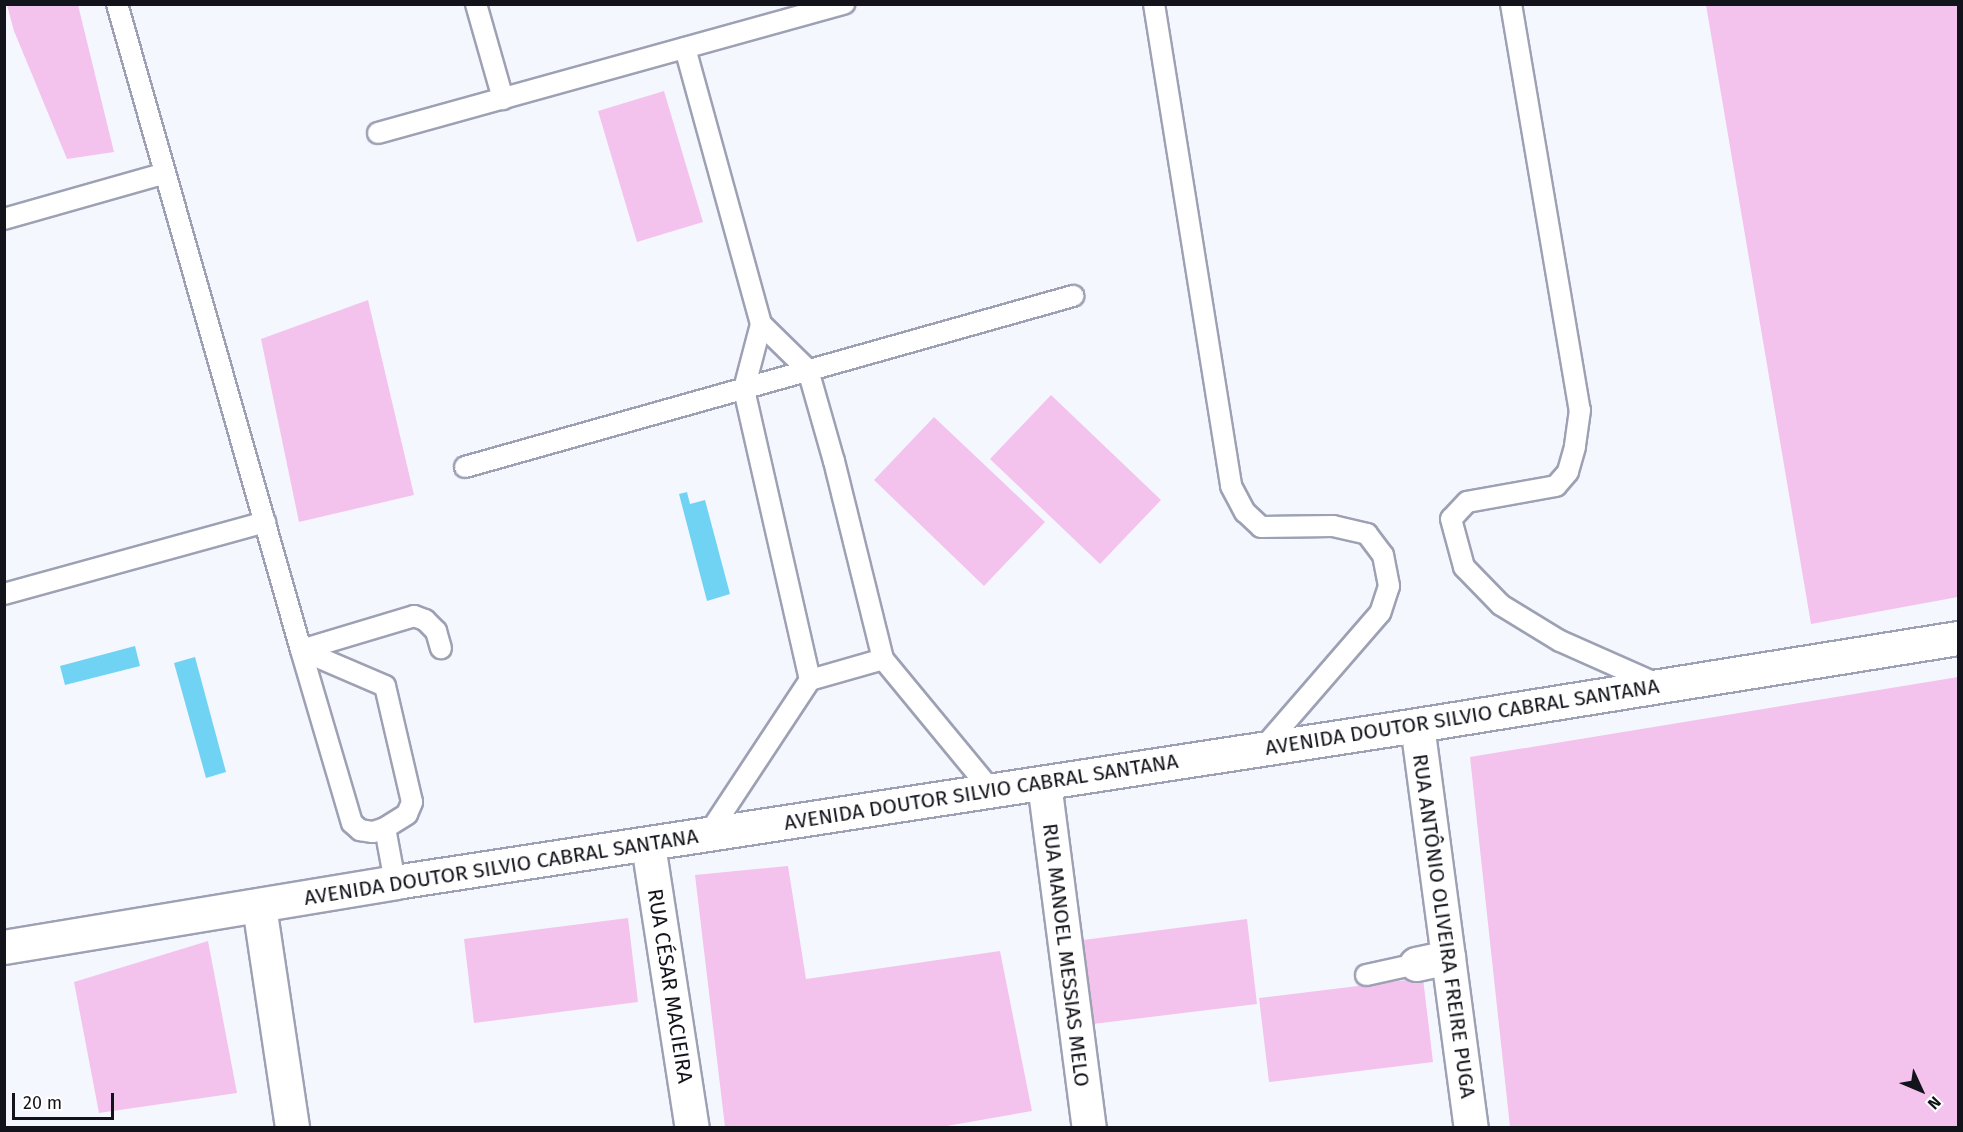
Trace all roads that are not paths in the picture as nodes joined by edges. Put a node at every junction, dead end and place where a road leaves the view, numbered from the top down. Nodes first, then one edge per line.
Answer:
1 (117, 4) edge
2 (476, 4) edge
3 (844, 4) edge
4 (1154, 4) edge
5 (1511, 4) edge
6 (685, 48) junction
7 (503, 99) junction
8 (378, 133) dead end
9 (165, 173) junction
10 (4, 219) edge
11 (1073, 296) dead end
12 (761, 324) junction
13 (808, 370) junction
14 (744, 389) junction
15 (465, 467) dead end
16 (265, 522) junction
17 (4, 594) edge
18 (1959, 638) edge
19 (441, 648) dead end
20 (301, 650) junction
21 (884, 659) junction
22 (810, 680) junction
23 (1659, 685) junction
24 (1417, 725) junction
25 (1262, 749) junction
26 (1044, 783) junction
27 (991, 790) junction
28 (386, 828) junction
29 (709, 833) junction
30 (648, 844) junction
31 (395, 882) junction
32 (258, 906) junction
33 (4, 947) edge
34 (1448, 957) junction
35 (1416, 964) joint
36 (1366, 975) dead end
37 (292, 1128) edge
38 (692, 1128) edge
39 (1089, 1128) edge
40 (1471, 1128) edge

1 - 9 lane
2 - 7 lane
3 - 6 lane
4 - 25 lane
5 - 23 lane
6 - 7 lane
6 - 12 lane
7 - 8 lane
9 - 10 lane
9 - 16 lane
11 - 13 lane
12 - 13 lane
12 - 14 lane
13 - 14 lane
13 - 21 lane
14 - 15 lane
14 - 22 lane
16 - 17 lane
16 - 20 lane
18 - 23 street, AVENIDA DOUTOR SILVIO CABRAL SANTANA
19 - 20 lane
20 - 28 lane
20 - 28 lane
21 - 22 lane
21 - 27 lane
22 - 29 lane
23 - 24 street, AVENIDA DOUTOR SILVIO CABRAL SANTANA
24 - 25 street, AVENIDA DOUTOR SILVIO CABRAL SANTANA
24 - 34 street, RUA ANTÔNIO OLIVEIRA FREIRE PUGA
25 - 26 street, AVENIDA DOUTOR SILVIO CABRAL SANTANA
26 - 27 street, AVENIDA DOUTOR SILVIO CABRAL SANTANA
26 - 39 street, RUA MANOEL MESSIAS MELO
27 - 29 street, AVENIDA DOUTOR SILVIO CABRAL SANTANA
28 - 31 lane
29 - 30 street, AVENIDA DOUTOR SILVIO CABRAL SANTANA
30 - 31 street, AVENIDA DOUTOR SILVIO CABRAL SANTANA
30 - 38 street, RUA CÉSAR MACIEIRA
31 - 32 street, AVENIDA DOUTOR SILVIO CABRAL SANTANA
32 - 33 street, AVENIDA DOUTOR SILVIO CABRAL SANTANA
32 - 37 street
34 - 35 street
34 - 40 street, RUA ANTÔNIO OLIVEIRA FREIRE PUGA
35 - 36 lane

